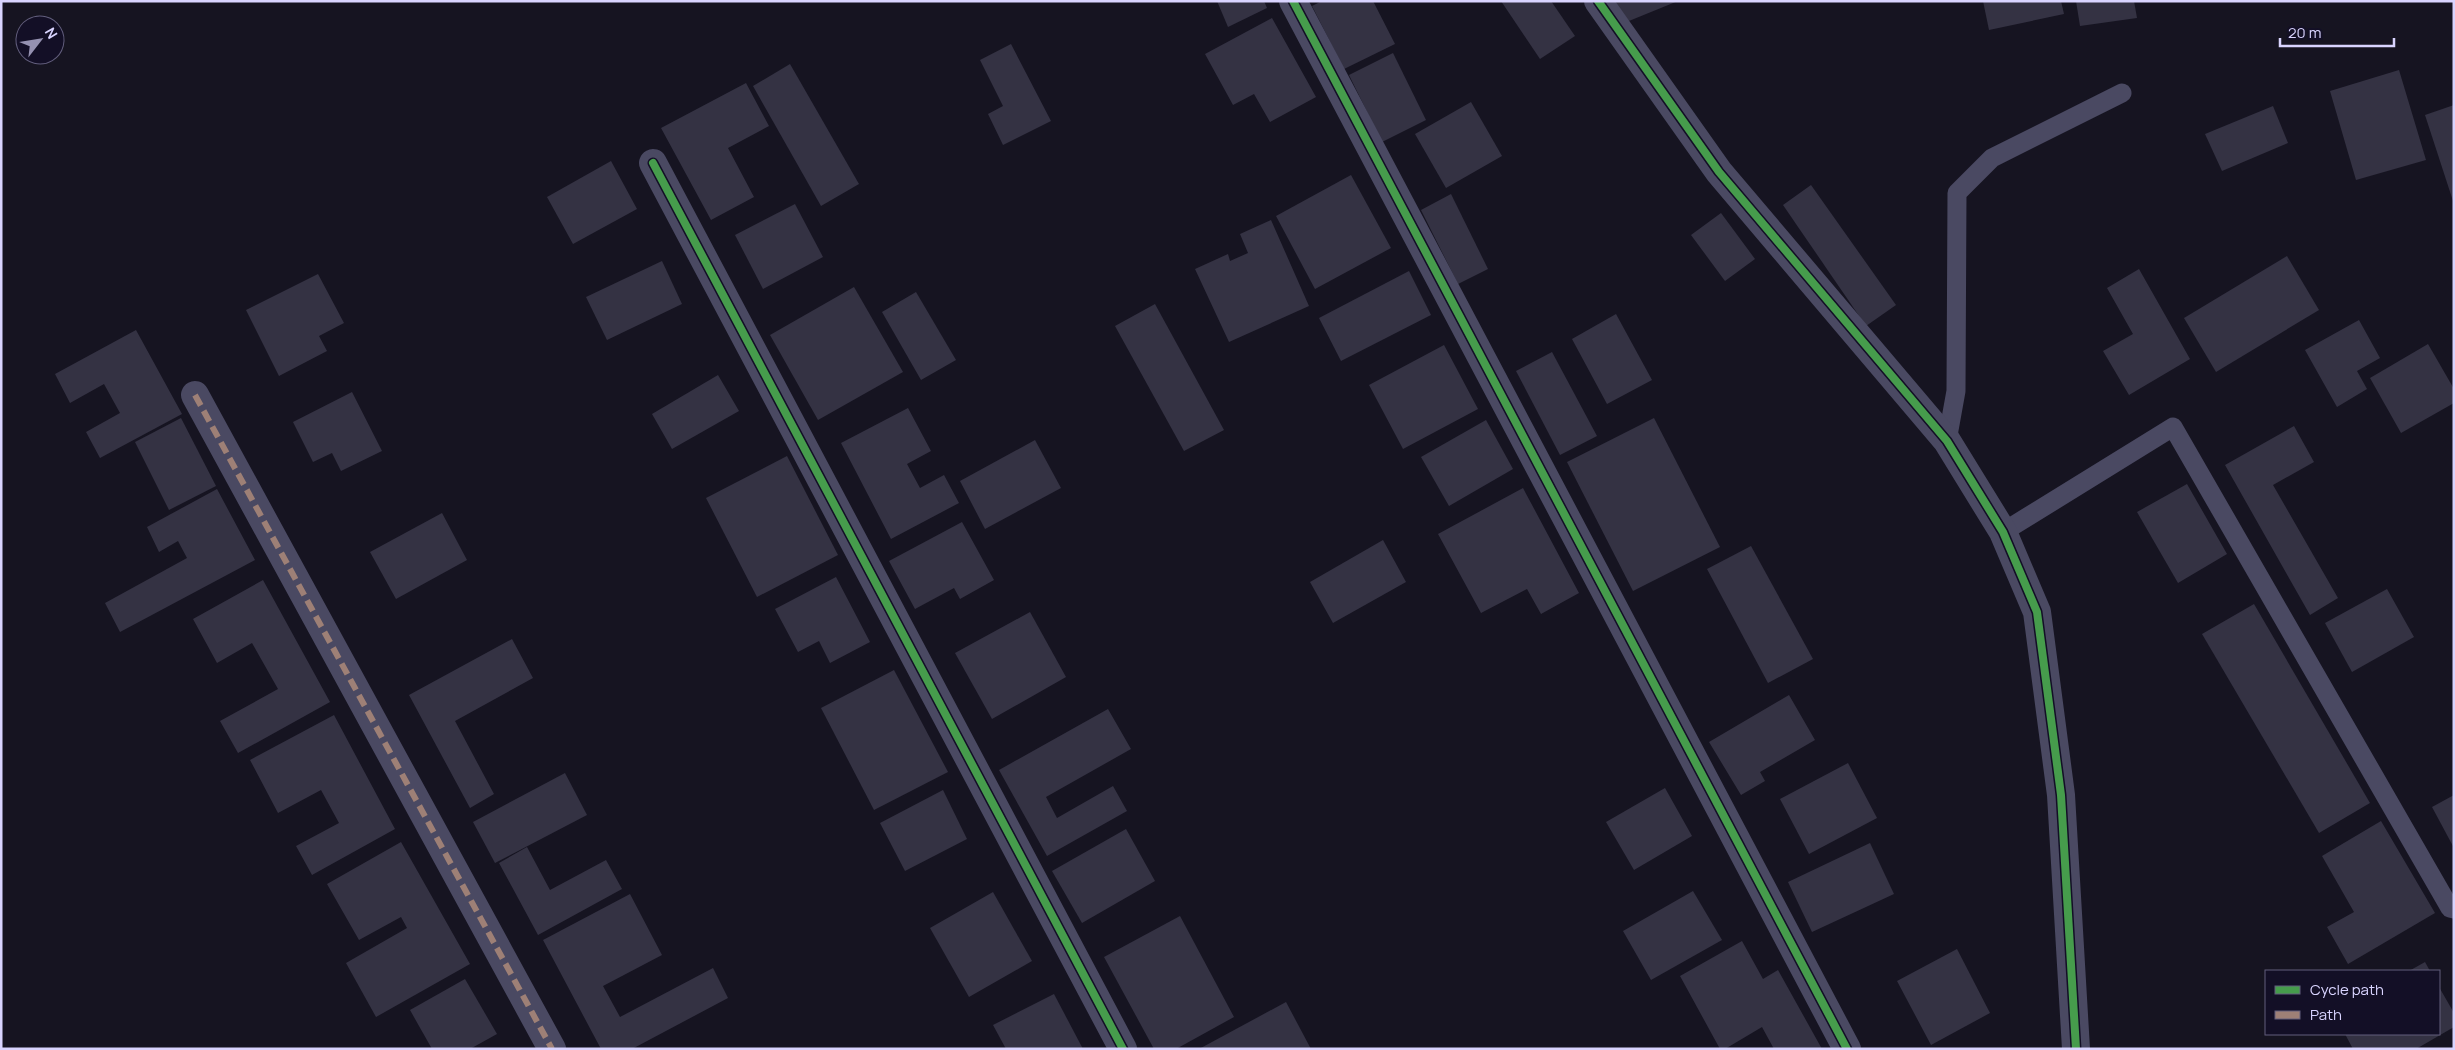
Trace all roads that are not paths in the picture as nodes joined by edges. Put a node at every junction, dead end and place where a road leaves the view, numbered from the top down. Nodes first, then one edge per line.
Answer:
1 (1293, 1) edge
2 (1598, 1) edge
3 (2122, 93) dead end
4 (653, 163) dead end
5 (195, 395) dead end
6 (1947, 441) junction
7 (2003, 532) junction
8 (2454, 909) edge
9 (552, 1049) edge
10 (1123, 1049) edge
11 (1847, 1049) edge
12 (2076, 1049) edge

1 - 11 street
2 - 6 street
3 - 6 lane
4 - 10 street
5 - 9 street
6 - 7 street
7 - 8 lane
7 - 12 street

